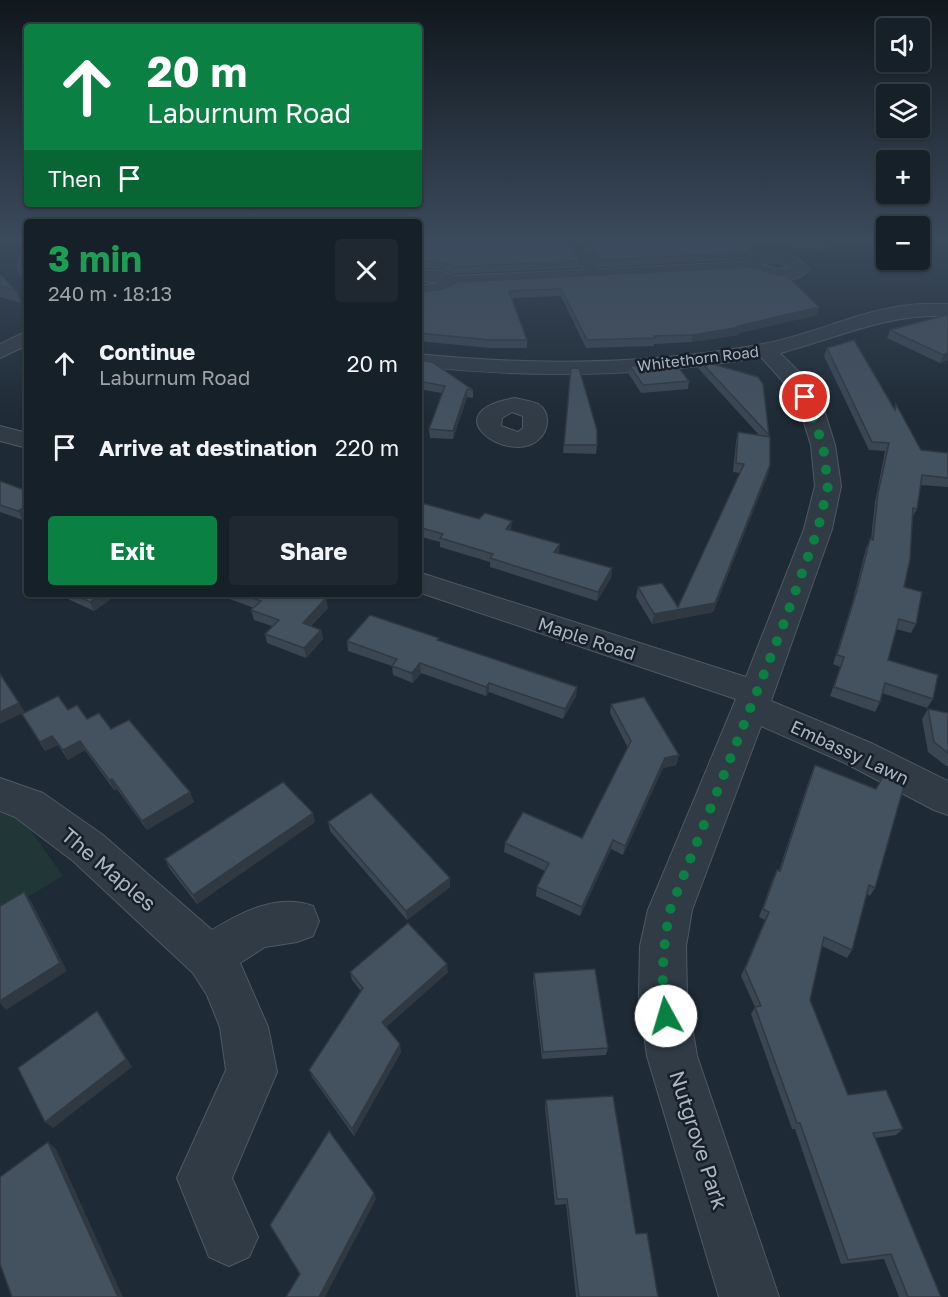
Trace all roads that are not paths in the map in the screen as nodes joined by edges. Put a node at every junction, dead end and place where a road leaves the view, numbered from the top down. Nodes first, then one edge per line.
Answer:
1 (948, 310) edge
2 (24, 339) edge
3 (766, 350) junction
4 (0, 352) edge
5 (422, 360) edge
6 (514, 368) junction
7 (515, 405) dead end
8 (0, 433) edge
9 (24, 440) edge
10 (422, 582) edge
11 (754, 700) junction
12 (0, 794) edge
13 (948, 799) edge
14 (297, 921) dead end
15 (209, 957) junction
16 (229, 1237) dead end
17 (749, 1297) edge

1 - 3 street, Whitethorn Road
2 - 4 street
3 - 6 street, Whitethorn Road
3 - 11 street, Nutgrove Park
5 - 6 street, Whitethorn Road
6 - 7 street
8 - 9 street
10 - 11 street, Maple Road
11 - 13 street, Embassy Lawn
11 - 17 street, Nutgrove Park
12 - 15 street, The Maples
14 - 15 street
15 - 16 street, The Maples

